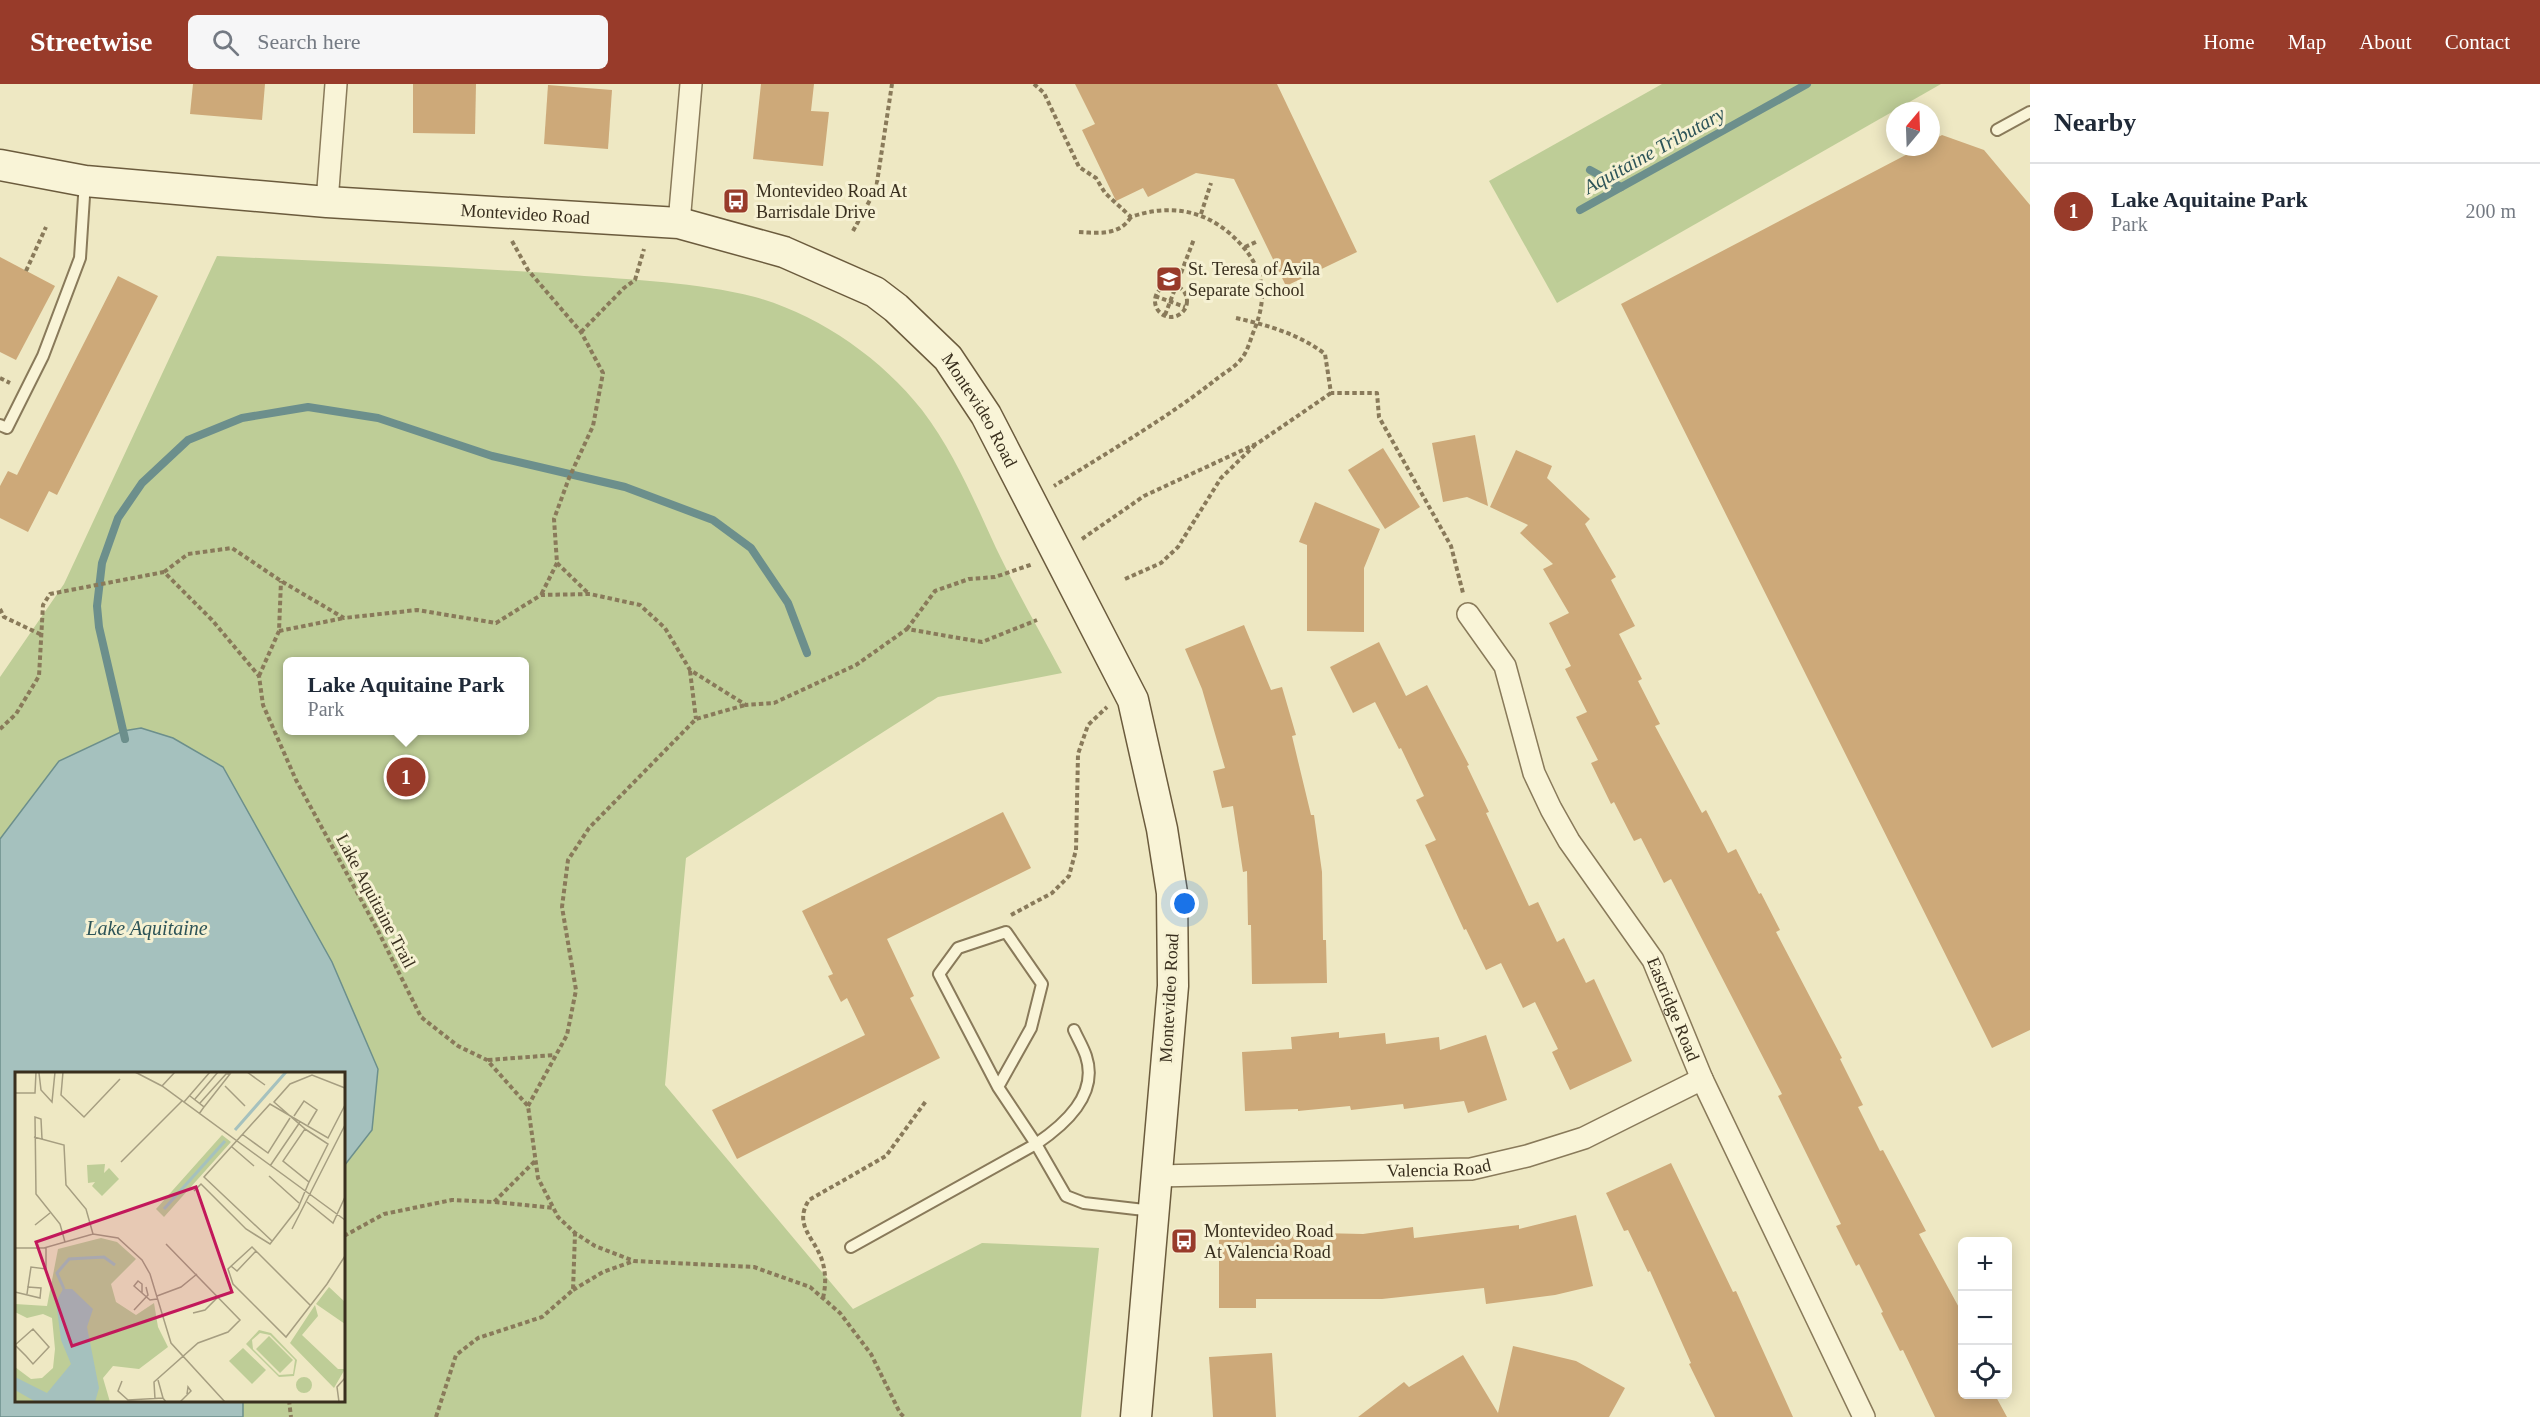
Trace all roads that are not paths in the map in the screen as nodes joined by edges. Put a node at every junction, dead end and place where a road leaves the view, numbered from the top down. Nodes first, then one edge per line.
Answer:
1 (336, 84) edge
2 (691, 84) edge
3 (2030, 112) edge
4 (1997, 130) dead end
5 (0, 165) edge
6 (85, 181) junction
7 (327, 202) junction
8 (665, 222) junction
9 (0, 424) edge
10 (1468, 614) road end
11 (1074, 1030) dead end
12 (1702, 1079) junction
13 (998, 1086) junction
14 (1036, 1144) junction
15 (1157, 1176) junction
16 (1153, 1211) junction
17 (851, 1247) dead end
18 (1136, 1417) edge
19 (1864, 1417) edge

1 - 7 street
2 - 8 street
3 - 4 lane
5 - 6 street, Montevideo Road
6 - 7 street, Montevideo Road
6 - 9 lane
7 - 8 street, Montevideo Road
8 - 15 street, Montevideo Road
10 - 12 street, Eastridge Road
11 - 14 lane
12 - 15 street, Valencia Road
12 - 19 street, Eastridge Road
13 - 13 lane
13 - 14 lane
14 - 16 lane
14 - 17 lane
15 - 16 street, Montevideo Road
16 - 18 street, Montevideo Road

